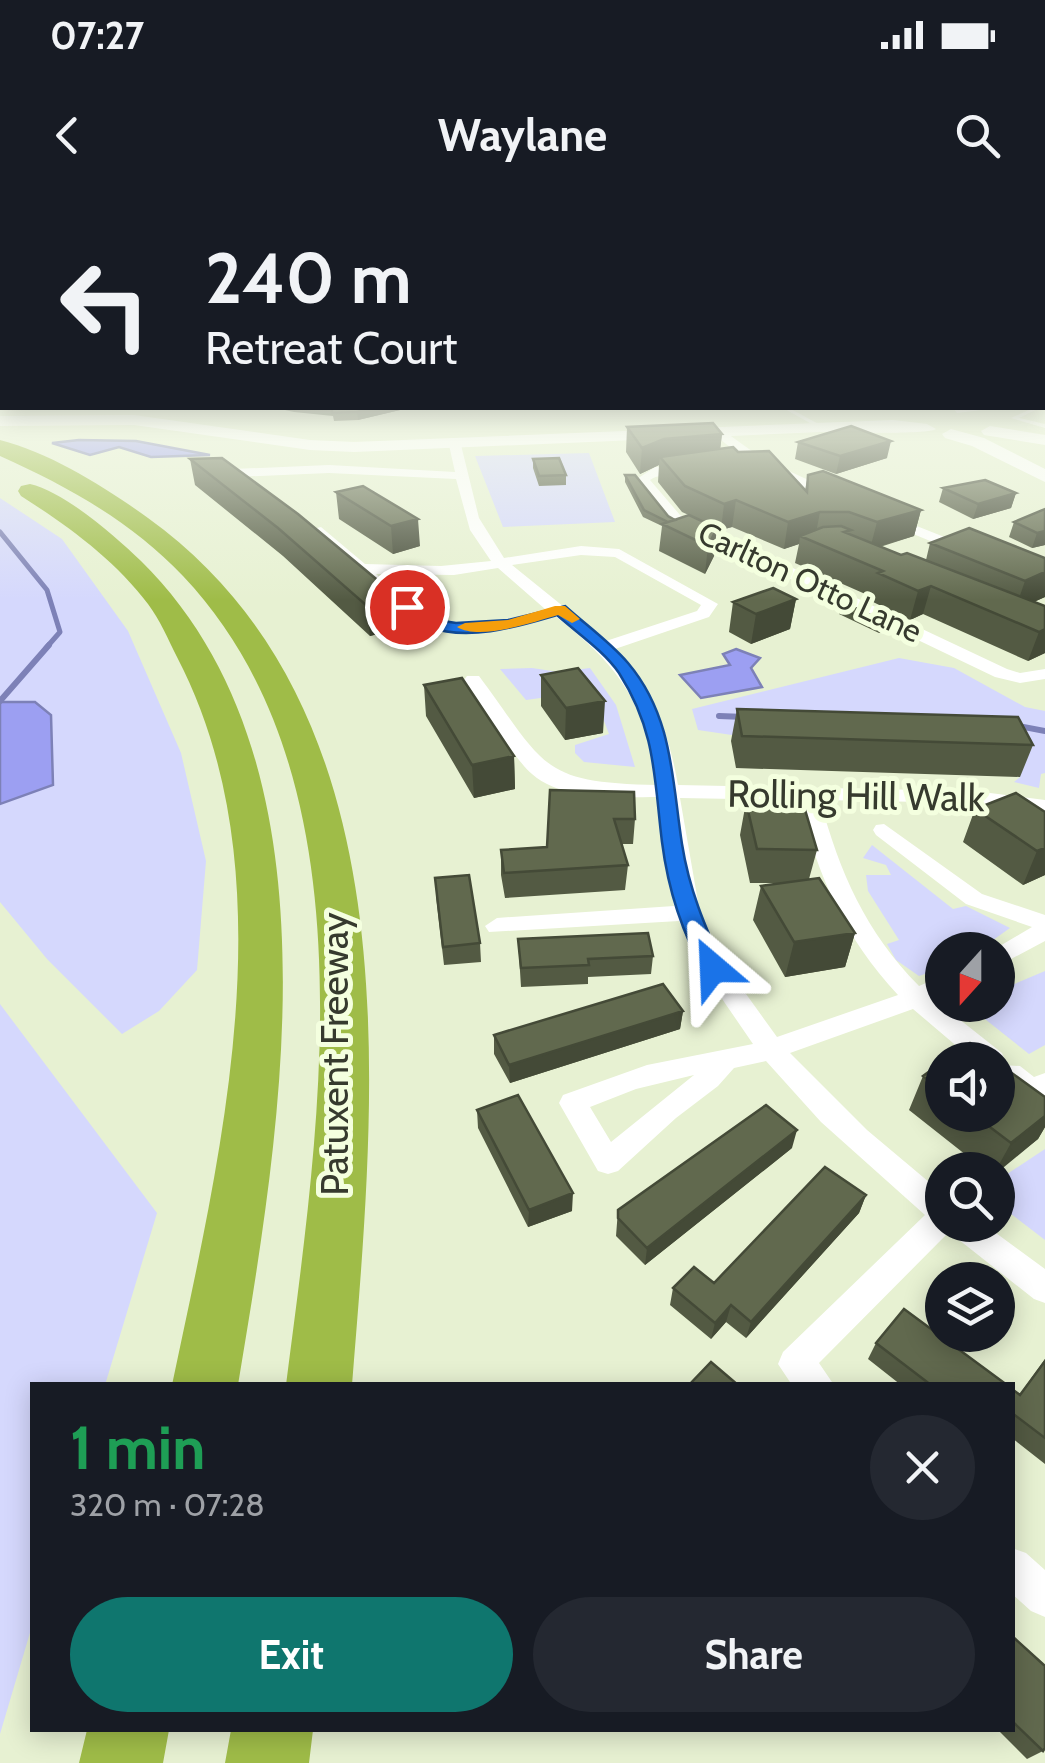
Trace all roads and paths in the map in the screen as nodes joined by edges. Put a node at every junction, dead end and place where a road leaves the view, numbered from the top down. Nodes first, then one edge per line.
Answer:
1 (14, 454) edge
2 (458, 454) edge
3 (742, 454) edge
4 (1003, 454) edge
5 (1018, 454) edge
6 (1024, 454) edge
7 (1025, 458) junction
8 (755, 462) junction
9 (733, 468) edge
10 (713, 469) edge
11 (202, 474) edge
12 (1045, 474) edge
13 (0, 475) edge
14 (464, 476) junction
15 (856, 505) edge
16 (872, 512) edge
17 (296, 515) edge
18 (799, 552) edge
19 (982, 557) edge
20 (500, 564) junction
21 (768, 564) junction
22 (366, 569) junction
23 (560, 610) junction
24 (605, 647) junction
25 (1045, 674) edge
26 (474, 680) dead end
27 (667, 792) junction
28 (808, 794) junction
29 (1045, 806) edge
30 (884, 830) dead end
31 (687, 913) junction
32 (497, 926) dead end
33 (1045, 926) edge
34 (1015, 946) edge
35 (925, 994) edge
36 (916, 998) junction
37 (970, 1042) edge
38 (770, 1050) junction
39 (725, 1060) junction
40 (1015, 1077) edge
41 (1045, 1084) edge
42 (925, 1200) edge
43 (925, 1231) edge
44 (984, 1242) edge
45 (1045, 1288) edge
46 (206, 1382) edge
47 (319, 1382) edge
48 (814, 1382) edge
49 (1015, 1570) edge
50 (1045, 1597) edge
51 (128, 1732) edge
52 (272, 1732) edge
53 (121, 1763) edge
54 (267, 1763) edge

1 - 47 highway, Patuxent Freeway
2 - 14 street
3 - 8 street
4 - 12 main road
5 - 7 main road
6 - 7 main road
7 - 12 main road
8 - 9 street, Carlton Otto Lane
8 - 15 street
10 - 21 street, Carlton Otto Lane
11 - 14 street
13 - 46 highway, Patuxent Freeway
14 - 20 street
16 - 19 street
17 - 22 street
18 - 21 street
20 - 22 street
20 - 23 street
20 - 24 street
21 - 25 street, Carlton Otto Lane
22 - 23 street
23 - 24 street
24 - 27 street
26 - 27 street, Rolling Hill Walk
27 - 28 street, Rolling Hill Walk
27 - 31 street
28 - 29 street, Rolling Hill Walk
28 - 36 street
30 - 33 street
31 - 32 street
31 - 38 street
33 - 34 street
35 - 36 street
36 - 37 street
36 - 38 street
38 - 39 street
38 - 42 street
39 - 39 street
40 - 41 street
43 - 48 street
44 - 45 street
49 - 50 street
51 - 53 highway
52 - 54 highway

